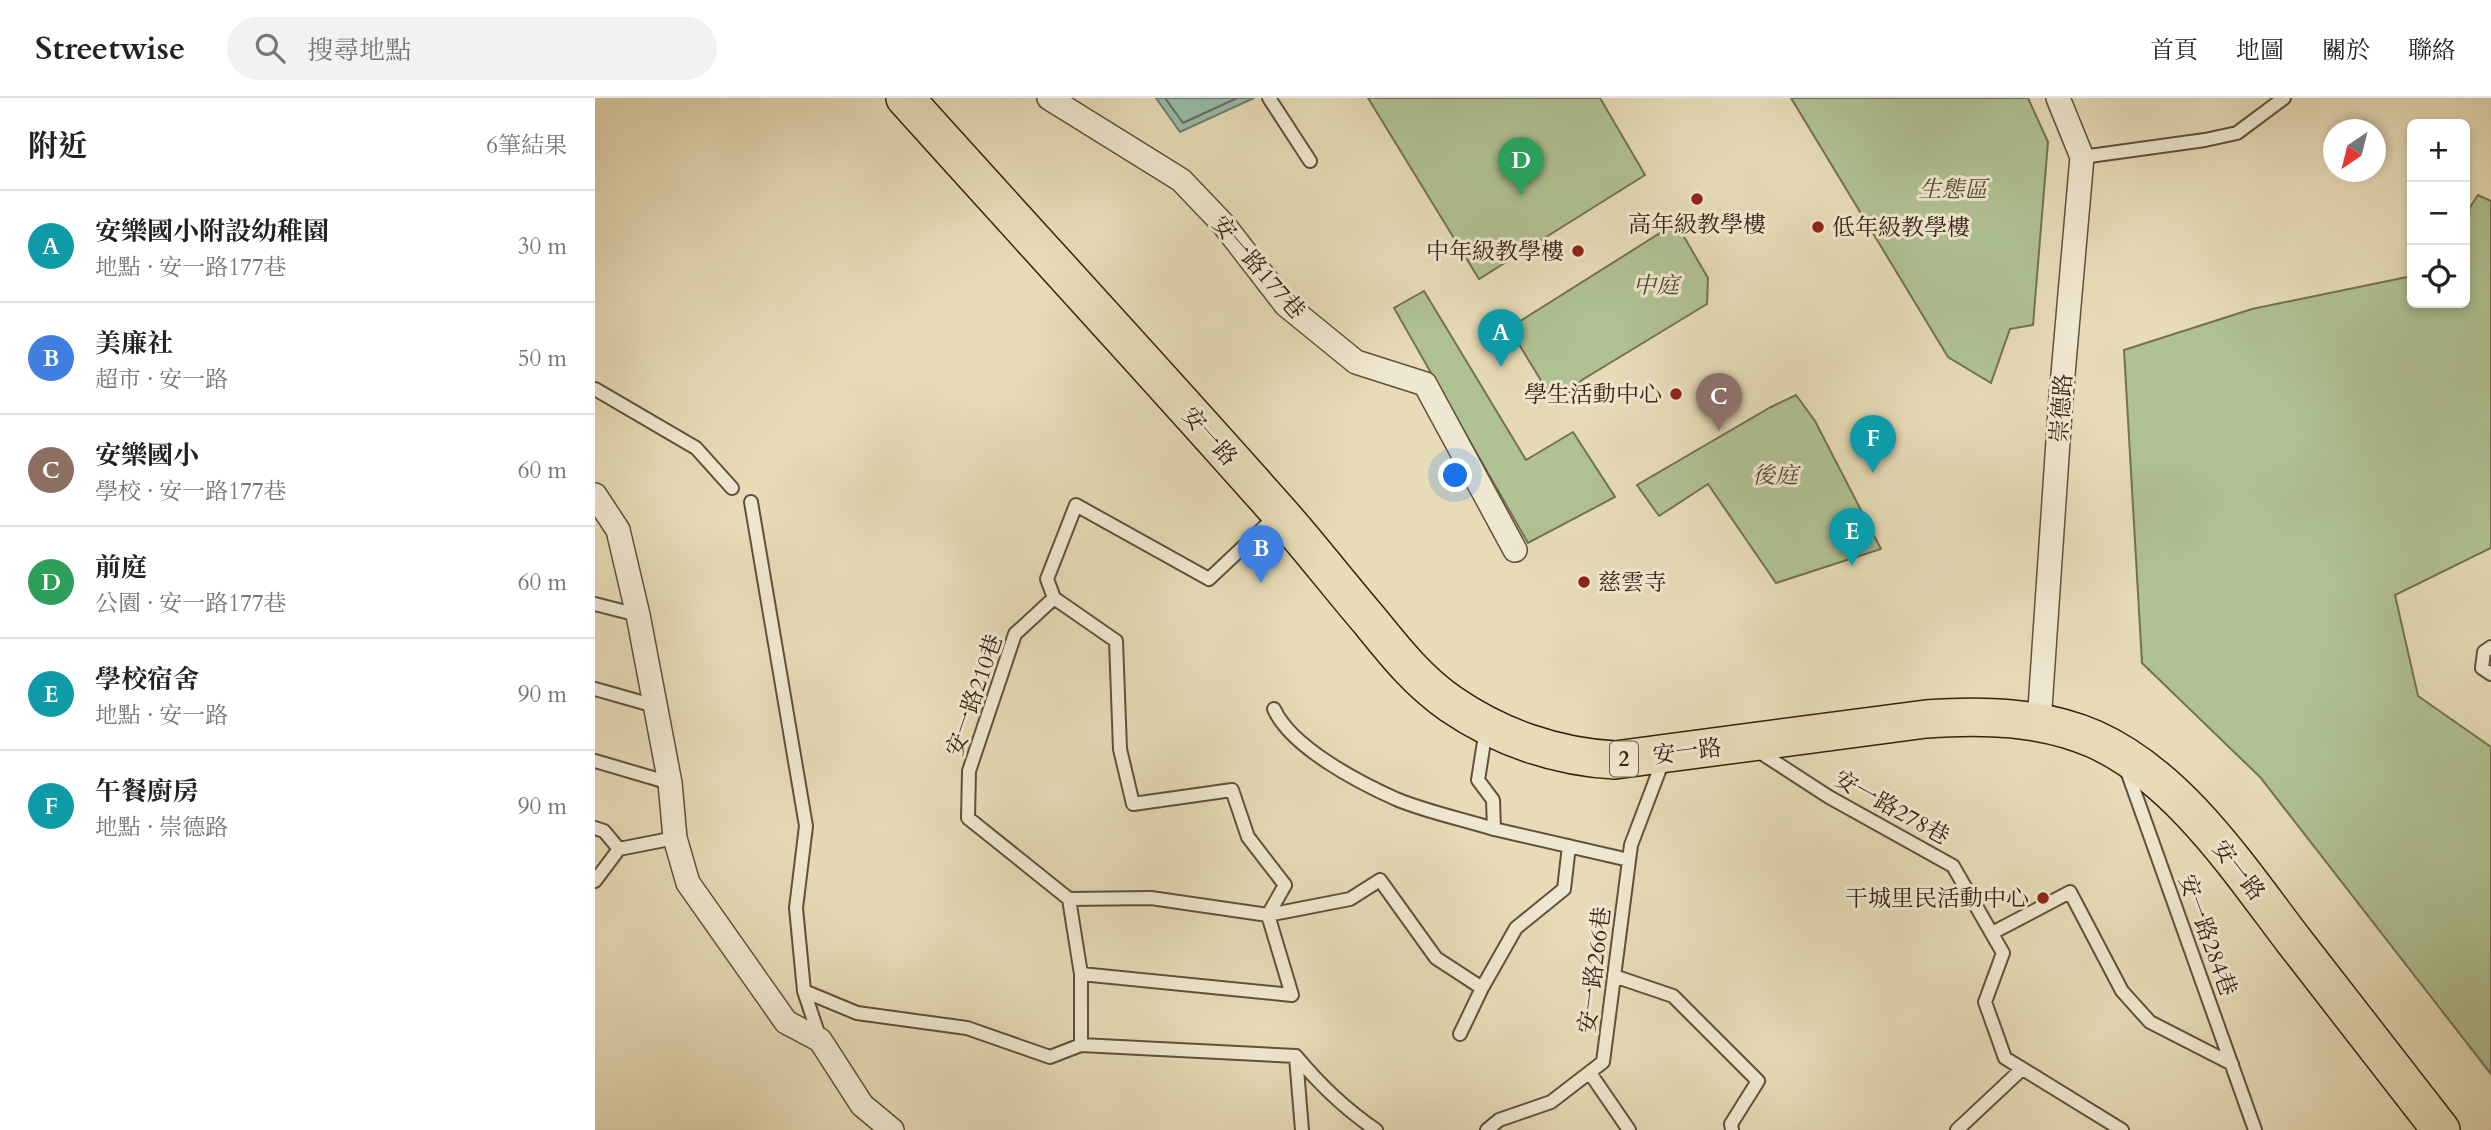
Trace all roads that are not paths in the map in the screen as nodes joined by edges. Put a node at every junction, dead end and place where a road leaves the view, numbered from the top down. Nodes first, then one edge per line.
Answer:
1 (905, 98) edge
2 (1049, 98) edge
3 (1269, 98) edge
4 (2058, 98) edge
5 (2284, 98) edge
6 (2082, 156) junction
7 (1310, 161) dead end
8 (595, 389) edge
9 (732, 488) dead end
10 (595, 495) edge
11 (751, 502) dead end
12 (1280, 513) junction
13 (595, 523) edge
14 (618, 530) junction
15 (1515, 550) dead end
16 (1054, 598) junction
17 (595, 604) edge
18 (638, 615) junction
19 (2491, 648) edge
20 (2491, 674) edge
21 (595, 689) edge
22 (655, 706) junction
23 (1274, 709) dead end
24 (2039, 723) junction
25 (1487, 726) junction
26 (1746, 743) junction
27 (1665, 753) junction
28 (2121, 754) junction
29 (595, 761) edge
30 (670, 783) junction
31 (595, 828) edge
32 (1494, 829) junction
33 (675, 838) junction
34 (1569, 846) junction
35 (619, 849) junction
36 (1629, 860) junction
37 (595, 881) edge
38 (1069, 899) junction
39 (1268, 915) junction
40 (1992, 933) junction
41 (1081, 974) junction
42 (1614, 976) junction
43 (1482, 988) junction
44 (804, 991) junction
45 (1460, 1034) dead end
46 (820, 1040) junction
47 (1081, 1045) junction
48 (1296, 1056) junction
49 (2232, 1065) junction
50 (2022, 1069) junction
51 (1590, 1073) junction
52 (892, 1130) edge
53 (1302, 1130) edge
54 (1376, 1130) edge
55 (1487, 1130) edge
56 (1629, 1130) edge
57 (1732, 1130) edge
58 (1957, 1130) edge
59 (2122, 1130) edge
60 (2255, 1130) edge
61 (2441, 1130) edge

1 - 12 main road, 安一路 / 2
2 - 15 street, 安一路177巷
3 - 7 lane
4 - 6 street, 崇德路
5 - 6 lane
6 - 24 street, 崇德路
8 - 9 lane
10 - 14 street
11 - 44 lane
12 - 16 lane
12 - 25 main road, 安一路 / 2
13 - 14 lane
14 - 18 street
16 - 38 lane, 安一路210巷
16 - 39 lane
17 - 18 lane
18 - 22 street
19 - 20 lane
21 - 22 lane
22 - 30 street
23 - 32 lane
24 - 26 main road, 安一路 / 2
24 - 28 main road, 安一路 / 2
25 - 27 main road, 安一路 / 2
25 - 32 lane
26 - 27 main road, 安一路 / 2
26 - 40 lane, 安一路278巷
27 - 36 lane, 安一路266巷
28 - 49 lane, 安一路284巷
28 - 61 main road, 安一路 / 2
29 - 30 lane
30 - 33 street
31 - 35 lane
32 - 34 lane
33 - 35 lane
33 - 46 street
34 - 36 lane
34 - 43 lane
35 - 37 lane
36 - 42 lane, 安一路266巷
38 - 39 lane
38 - 41 lane
39 - 41 lane
39 - 43 lane
40 - 49 lane
40 - 50 lane, 安一路278巷
41 - 47 lane
42 - 51 lane, 安一路266巷
42 - 57 lane
43 - 45 lane
44 - 46 lane
44 - 47 lane
46 - 52 street
47 - 48 lane
48 - 53 lane
48 - 54 lane
49 - 60 lane, 安一路284巷
50 - 58 lane
50 - 59 lane, 安一路278巷
51 - 55 lane, 安一路266巷
51 - 56 lane

